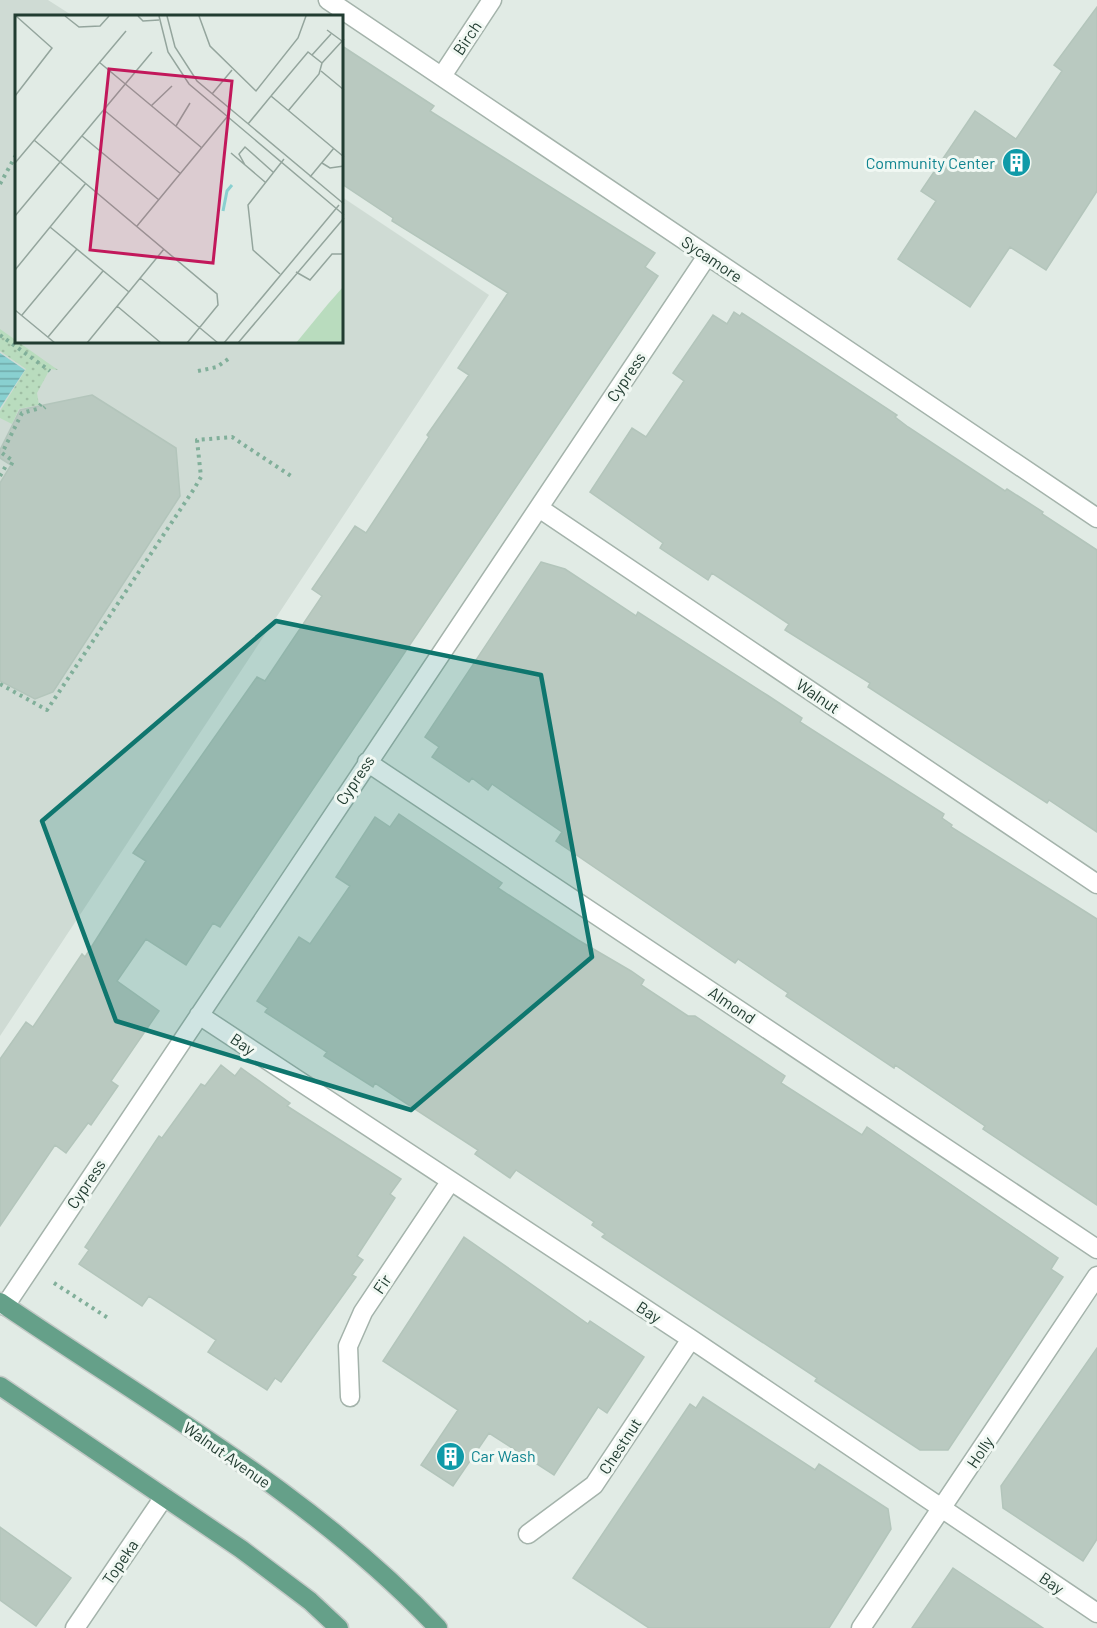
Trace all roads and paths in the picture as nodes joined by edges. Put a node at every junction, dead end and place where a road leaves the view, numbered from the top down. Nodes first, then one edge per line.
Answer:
1 (328, 0) edge
2 (492, 0) edge
3 (442, 76) junction
4 (15, 156) edge
5 (0, 184) edge
6 (707, 256) junction
7 (0, 335) edge
8 (231, 357) dead end
9 (50, 371) dead end
10 (198, 371) dead end
11 (43, 407) dead end
12 (0, 476) edge
13 (291, 476) dead end
14 (539, 508) junction
15 (1097, 518) edge
16 (0, 684) edge
17 (367, 762) junction
18 (1097, 884) edge
19 (199, 1015) junction
20 (450, 1182) junction
21 (1097, 1249) edge
22 (1097, 1276) edge
23 (2, 1304) edge
24 (691, 1339) junction
25 (0, 1386) edge
26 (350, 1397) dead end
27 (164, 1497) junction
28 (942, 1510) junction
29 (528, 1534) dead end
30 (1097, 1613) edge
31 (75, 1628) edge
32 (339, 1628) edge
33 (438, 1628) edge
34 (861, 1628) edge

1 - 3 street, Sycamore
2 - 3 street, Birch
3 - 6 street, Sycamore
4 - 5 path
6 - 14 street, Cypress
6 - 15 street, Sycamore
7 - 9 path
8 - 10 path
11 - 12 path
13 - 16 path
14 - 17 street, Cypress
14 - 18 street, Walnut
17 - 19 street, Cypress
17 - 21 street, Almond
19 - 20 street, Bay
19 - 23 street, Cypress
20 - 24 street, Bay
20 - 26 street, Fir
22 - 28 street, Holly
23 - 33 main road, Walnut Avenue
24 - 28 street, Bay
24 - 29 street, Chestnut
25 - 27 main road
27 - 31 street, Topeka
27 - 32 main road
28 - 30 street, Bay
28 - 34 street, Holly

